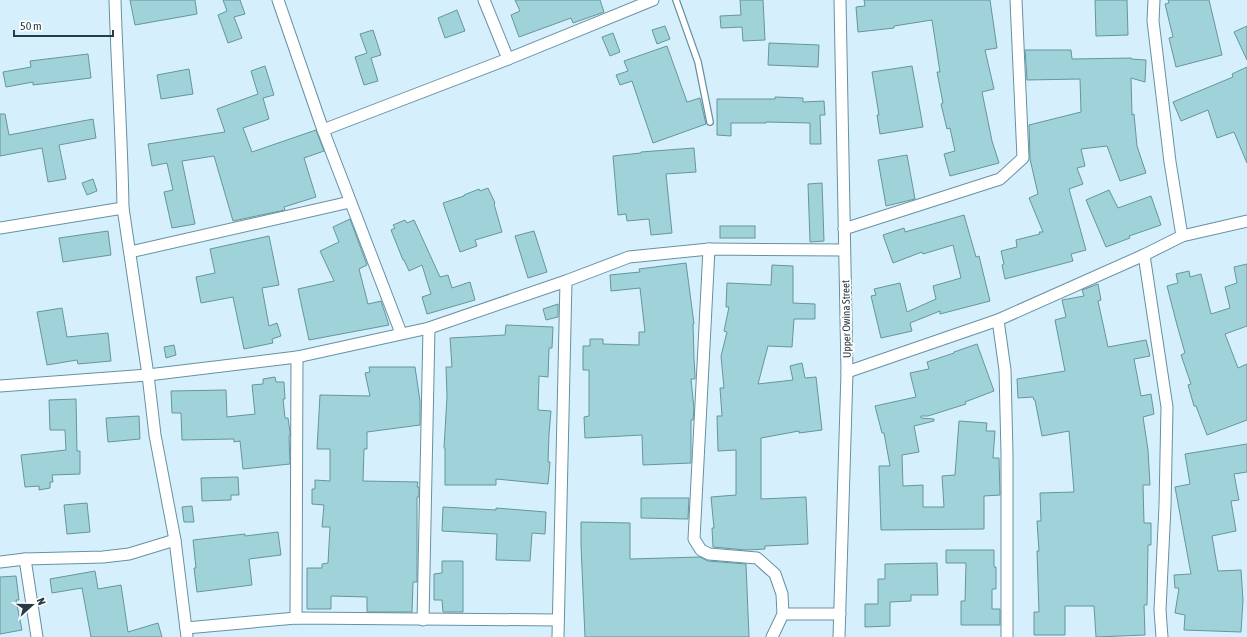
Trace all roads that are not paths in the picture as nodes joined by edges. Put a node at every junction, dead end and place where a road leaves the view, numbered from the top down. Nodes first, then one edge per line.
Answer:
1 (115, 0) edge
2 (278, 0) edge
3 (484, 0) edge
4 (653, 0) edge
5 (676, 0) edge
6 (840, 0) edge
7 (1016, 0) edge
8 (1154, 0) edge
9 (508, 59) junction
10 (710, 122) dead end
11 (323, 130) junction
12 (350, 202) junction
13 (123, 208) junction
14 (1247, 222) edge
15 (0, 228) edge
16 (844, 229) junction
17 (1182, 236) junction
18 (709, 249) junction
19 (844, 250) junction
20 (130, 252) junction
21 (1144, 255) junction
22 (566, 281) junction
23 (998, 320) junction
24 (429, 328) junction
25 (401, 333) junction
26 (297, 357) junction
27 (846, 372) junction
28 (148, 375) junction
29 (0, 386) edge
30 (175, 540) junction
31 (25, 558) junction
32 (0, 562) edge
33 (783, 614) junction
34 (840, 614) junction
35 (296, 618) junction
36 (422, 620) junction
37 (558, 620) junction
38 (186, 633) edge
39 (37, 637) edge
40 (558, 637) edge
41 (772, 637) edge
42 (839, 637) edge
43 (1007, 637) edge
44 (1162, 637) edge

1 - 13 street
2 - 11 street
3 - 9 street
4 - 9 street
5 - 10 lane
6 - 16 street, Upper Owina Street
7 - 16 street
8 - 17 street
9 - 11 street
11 - 12 street
12 - 20 street
12 - 25 street
13 - 15 street
13 - 20 street
14 - 17 street
16 - 19 street, Upper Owina Street
17 - 21 street
18 - 19 street
18 - 22 street
18 - 33 street
19 - 27 street, Upper Owina Street
20 - 28 street
21 - 23 street
21 - 44 street
22 - 24 street
22 - 37 street
23 - 27 street
23 - 43 street
24 - 25 street
24 - 36 street
25 - 26 street
26 - 28 street
26 - 35 street
27 - 34 street, Upper Owina Street
28 - 29 street
28 - 30 street
30 - 31 street
30 - 38 street
31 - 32 street
31 - 39 street
33 - 34 street
33 - 41 street
34 - 42 street, Upper Owina Street
35 - 36 street
35 - 38 street
36 - 37 street
37 - 40 street

